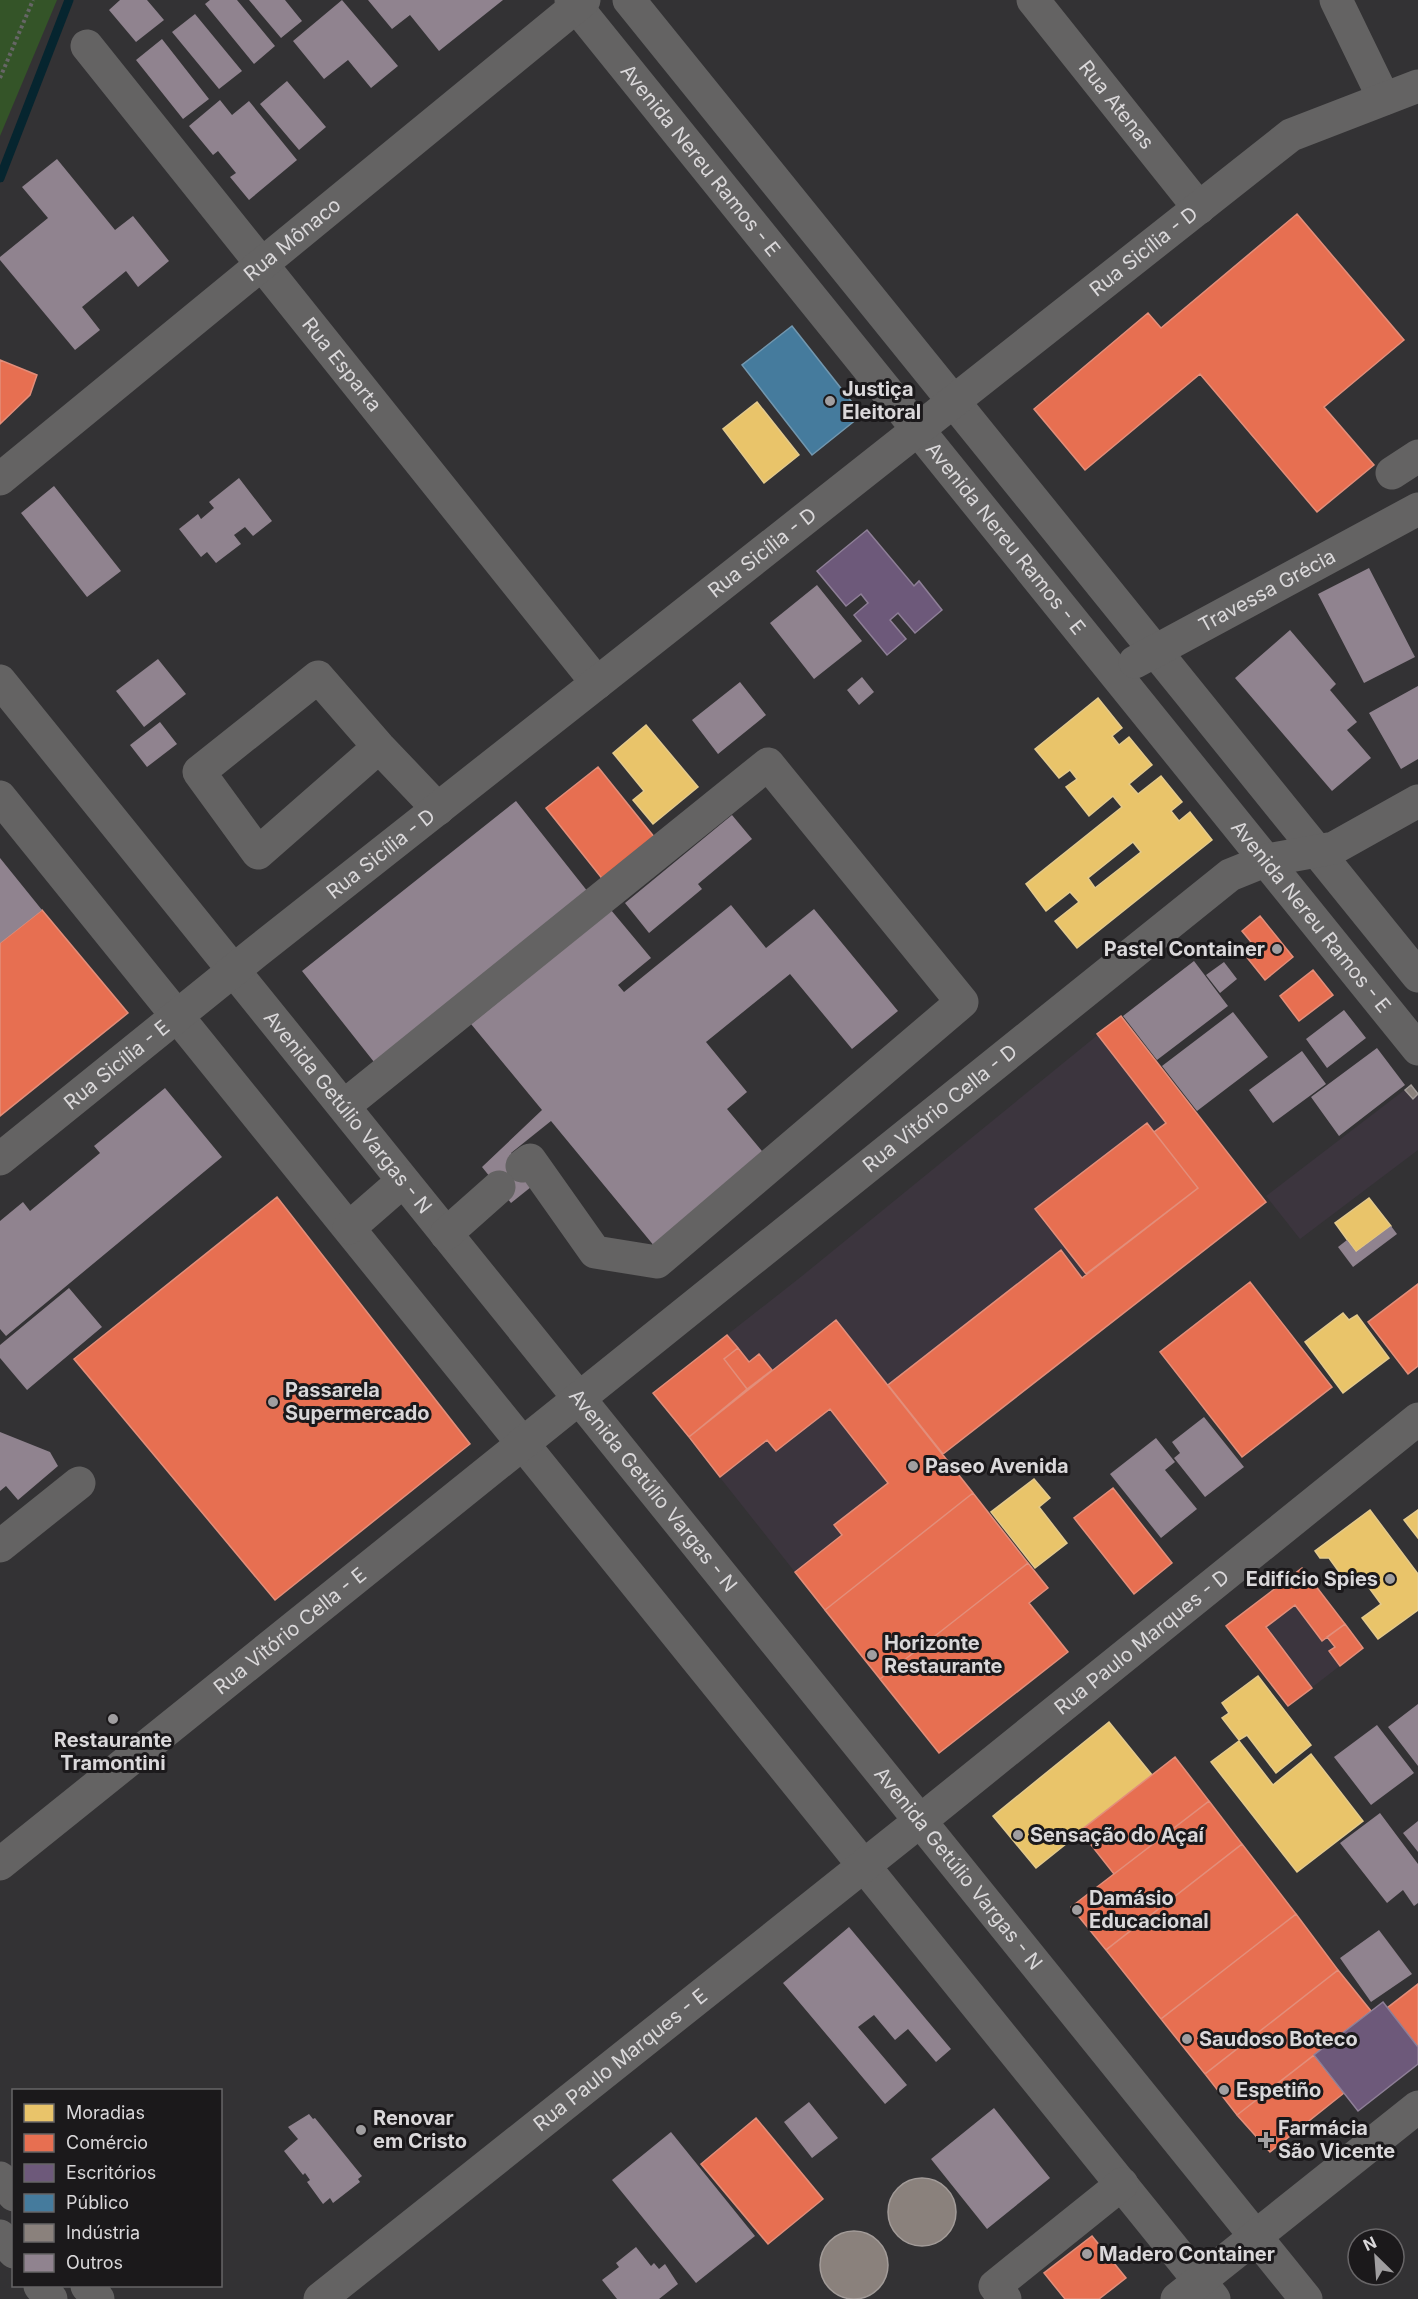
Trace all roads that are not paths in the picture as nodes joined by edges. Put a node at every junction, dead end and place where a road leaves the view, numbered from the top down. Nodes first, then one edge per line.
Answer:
1 (629, 0) edge
2 (1033, 0) edge
3 (1336, 0) edge
4 (578, 2) edge
5 (87, 46) dead end
6 (1418, 86) edge
7 (1384, 99) junction
8 (760, 162) junction
9 (725, 189) junction
10 (1199, 208) junction
11 (262, 264) junction
12 (953, 401) junction
13 (918, 429) junction
14 (0, 479) edge
15 (1418, 509) edge
16 (1154, 652) junction
17 (1115, 672) junction
18 (0, 681) edge
19 (597, 683) junction
20 (379, 747) junction
21 (0, 797) edge
22 (1418, 801) edge
23 (438, 809) junction
24 (1315, 851) junction
25 (1267, 860) junction
26 (234, 971) junction
27 (1418, 976) edge
28 (177, 1017) junction
29 (1418, 1049) edge
30 (344, 1106) junction
31 (0, 1159) edge
32 (403, 1181) junction
33 (349, 1228) junction
34 (446, 1234) junction
35 (580, 1399) junction
36 (1418, 1419) edge
37 (524, 1445) junction
38 (79, 1483) dead end
39 (0, 1546) edge
40 (921, 1821) junction
41 (0, 1864) edge
42 (864, 1866) junction
43 (1418, 2107) edge
44 (0, 2178) edge
45 (1122, 2184) junction
46 (12, 2193) edge
47 (0, 2236) edge
48 (1256, 2237) junction
49 (12, 2250) edge
50 (41, 2287) edge
51 (88, 2287) edge
52 (1197, 2293) edge
53 (51, 2299) edge
54 (98, 2299) edge
55 (320, 2299) edge
56 (1005, 2299) edge
57 (1306, 2299) edge

1 - 8 street
2 - 10 street, Rua Atenas
3 - 7 street
4 - 9 street, Avenida Nereu Ramos - E
4 - 11 street, Rua Mônaco
5 - 11 street, Rua Esparta
6 - 7 street, Rua Sicília - D
7 - 10 street, Rua Sicília - D
8 - 9 street
8 - 12 street
9 - 13 street, Avenida Nereu Ramos - E
10 - 12 street, Rua Sicília - D
11 - 14 street, Rua Mônaco
11 - 19 street, Rua Esparta
12 - 13 street, Rua Sicília - D
12 - 16 street
13 - 17 street, Avenida Nereu Ramos - E
13 - 19 street, Rua Sicília - D
15 - 16 street, Travessa Grécia
16 - 17 street, Travessa Grécia
16 - 24 street
17 - 25 street, Avenida Nereu Ramos - E
18 - 26 street, Avenida Getúlio Vargas - N
19 - 23 street, Rua Sicília - D
20 - 20 street
20 - 23 street
21 - 28 street
22 - 24 street, Rua Vitório Cella - D
23 - 26 street, Rua Sicília - D
24 - 25 street, Rua Vitório Cella - D
24 - 27 street
25 - 29 street, Avenida Nereu Ramos - E
25 - 35 street, Rua Vitório Cella - D
26 - 28 street, Rua Sicília - E
26 - 30 street, Avenida Getúlio Vargas - N
28 - 31 street, Rua Sicília - E
28 - 33 street
30 - 32 street, Avenida Getúlio Vargas - N
30 - 34 street
32 - 33 street
32 - 34 street, Avenida Getúlio Vargas - N
33 - 37 street
34 - 35 street, Avenida Getúlio Vargas - N
35 - 37 street, Rua Vitório Cella - E
35 - 40 street, Avenida Getúlio Vargas - N
36 - 40 street, Rua Paulo Marques - D
37 - 41 street, Rua Vitório Cella - E
37 - 42 street
38 - 39 street
40 - 42 street, Rua Paulo Marques - E
40 - 48 street, Avenida Getúlio Vargas - N
42 - 45 street
42 - 55 street, Rua Paulo Marques - E
43 - 48 street
44 - 46 street
45 - 52 street
45 - 56 street
47 - 49 street
48 - 52 street
48 - 57 street, Avenida Getúlio Vargas - N
50 - 53 street
51 - 54 street

